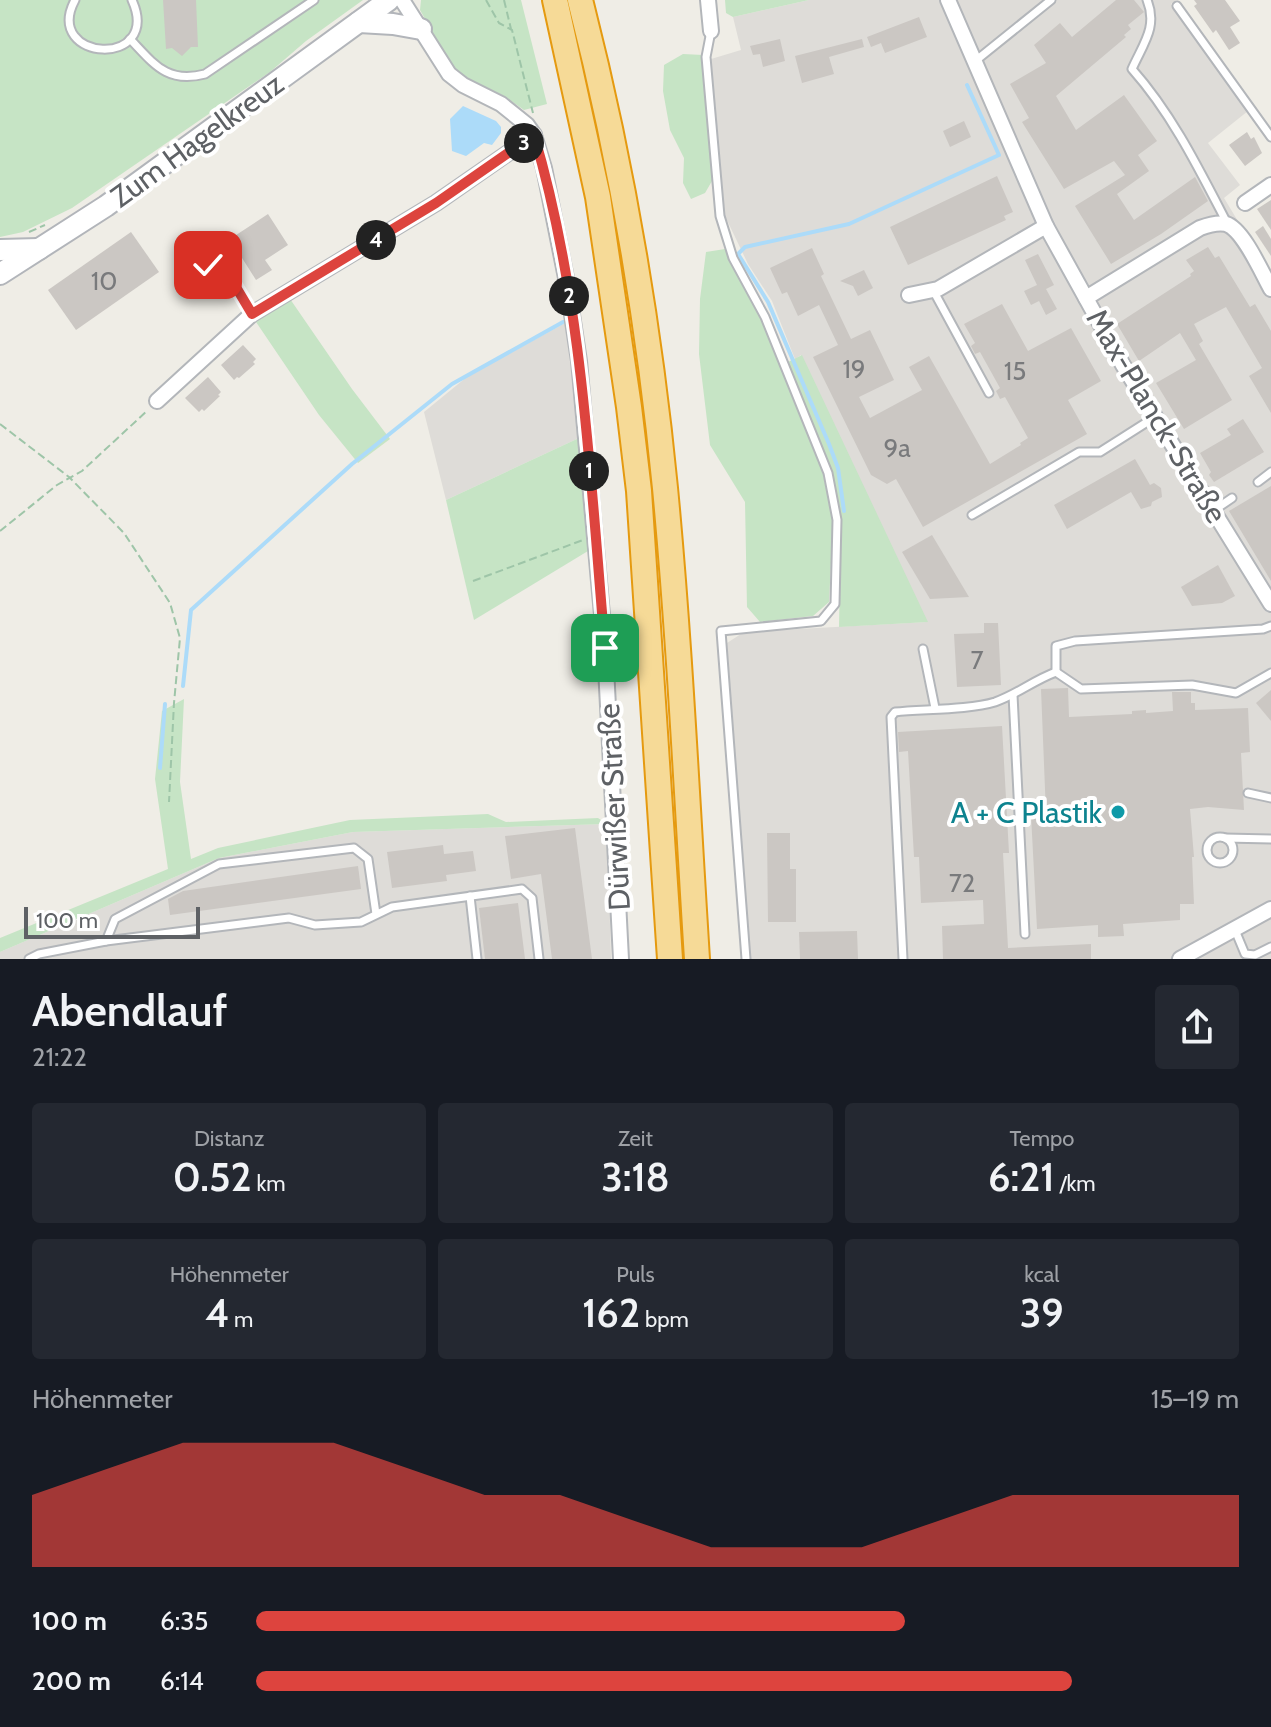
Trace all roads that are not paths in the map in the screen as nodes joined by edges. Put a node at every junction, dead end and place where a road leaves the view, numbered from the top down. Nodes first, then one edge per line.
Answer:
1 (75, 0) edge
2 (132, 0) edge
3 (314, 0) edge
4 (389, 0) edge
5 (402, 0) edge
6 (555, 0) edge
7 (580, 0) edge
8 (708, 0) edge
9 (948, 0) edge
10 (1051, 0) edge
11 (1147, 0) edge
12 (1177, 6) dead end
13 (359, 22) junction
14 (421, 29) junction
15 (711, 31) joint
16 (130, 39) junction
17 (974, 62) junction
18 (531, 130) junction
19 (1271, 137) edge
20 (1271, 185) edge
21 (1245, 203) dead end
22 (1228, 225) junction
23 (1046, 226) junction
24 (39, 249) junction
25 (0, 250) edge
26 (208, 265) dead end
27 (0, 274) edge
28 (1271, 289) edge
29 (933, 290) junction
30 (909, 295) dead end
31 (1086, 298) junction
32 (252, 314) junction
33 (989, 393) dead end
34 (157, 401) road end
35 (1155, 417) junction
36 (1271, 472) edge
37 (1258, 482) dead end
38 (1232, 498) dead end
39 (1213, 511) junction
40 (972, 515) dead end
41 (1271, 604) edge
42 (1271, 626) edge
43 (923, 649) dead end
44 (1056, 672) junction
45 (1271, 673) edge
46 (1013, 695) junction
47 (935, 708) junction
48 (1248, 793) dead end
49 (1271, 798) edge
50 (1225, 838) dead end
51 (1271, 839) edge
52 (470, 896) junction
53 (1271, 909) edge
54 (376, 914) junction
55 (1235, 930) junction
56 (1025, 934) dead end
57 (106, 941) junction
58 (1271, 947) edge
59 (477, 958) edge
60 (29, 959) edge
61 (467, 959) edge
62 (539, 959) edge
63 (621, 959) edge
64 (670, 959) edge
65 (697, 959) edge
66 (746, 959) edge
67 (903, 959) edge
68 (1180, 959) edge

1 - 16 lane
2 - 16 lane
3 - 16 lane
4 - 13 street, Zum Hagelkreuz
5 - 14 street
6 - 64 highway
7 - 65 highway
8 - 15 street
9 - 17 street, Max-Planck-Straße
10 - 17 lane
11 - 22 lane
12 - 19 lane
13 - 14 street
13 - 24 street, Zum Hagelkreuz
14 - 18 street
15 - 66 lane
17 - 23 street, Max-Planck-Straße
18 - 32 street
18 - 63 street, Dürwißer Straße
20 - 21 street
22 - 28 street
22 - 31 street
23 - 29 street
23 - 31 street, Max-Planck-Straße
24 - 25 street
24 - 27 street, Zum Hagelkreuz
26 - 32 lane
29 - 30 street
29 - 33 lane
31 - 35 street, Max-Planck-Straße
32 - 34 street
35 - 39 street, Max-Planck-Straße
35 - 40 lane
36 - 37 lane
38 - 39 lane
39 - 41 street, Max-Planck-Straße
42 - 44 lane
43 - 47 lane
44 - 45 lane
44 - 46 lane
46 - 47 lane
46 - 56 lane
47 - 67 lane
48 - 49 lane
50 - 51 lane
52 - 54 lane
52 - 59 lane
52 - 62 lane
53 - 55 street
54 - 57 lane
54 - 57 lane
55 - 58 lane
55 - 68 street
57 - 60 lane
59 - 61 lane

